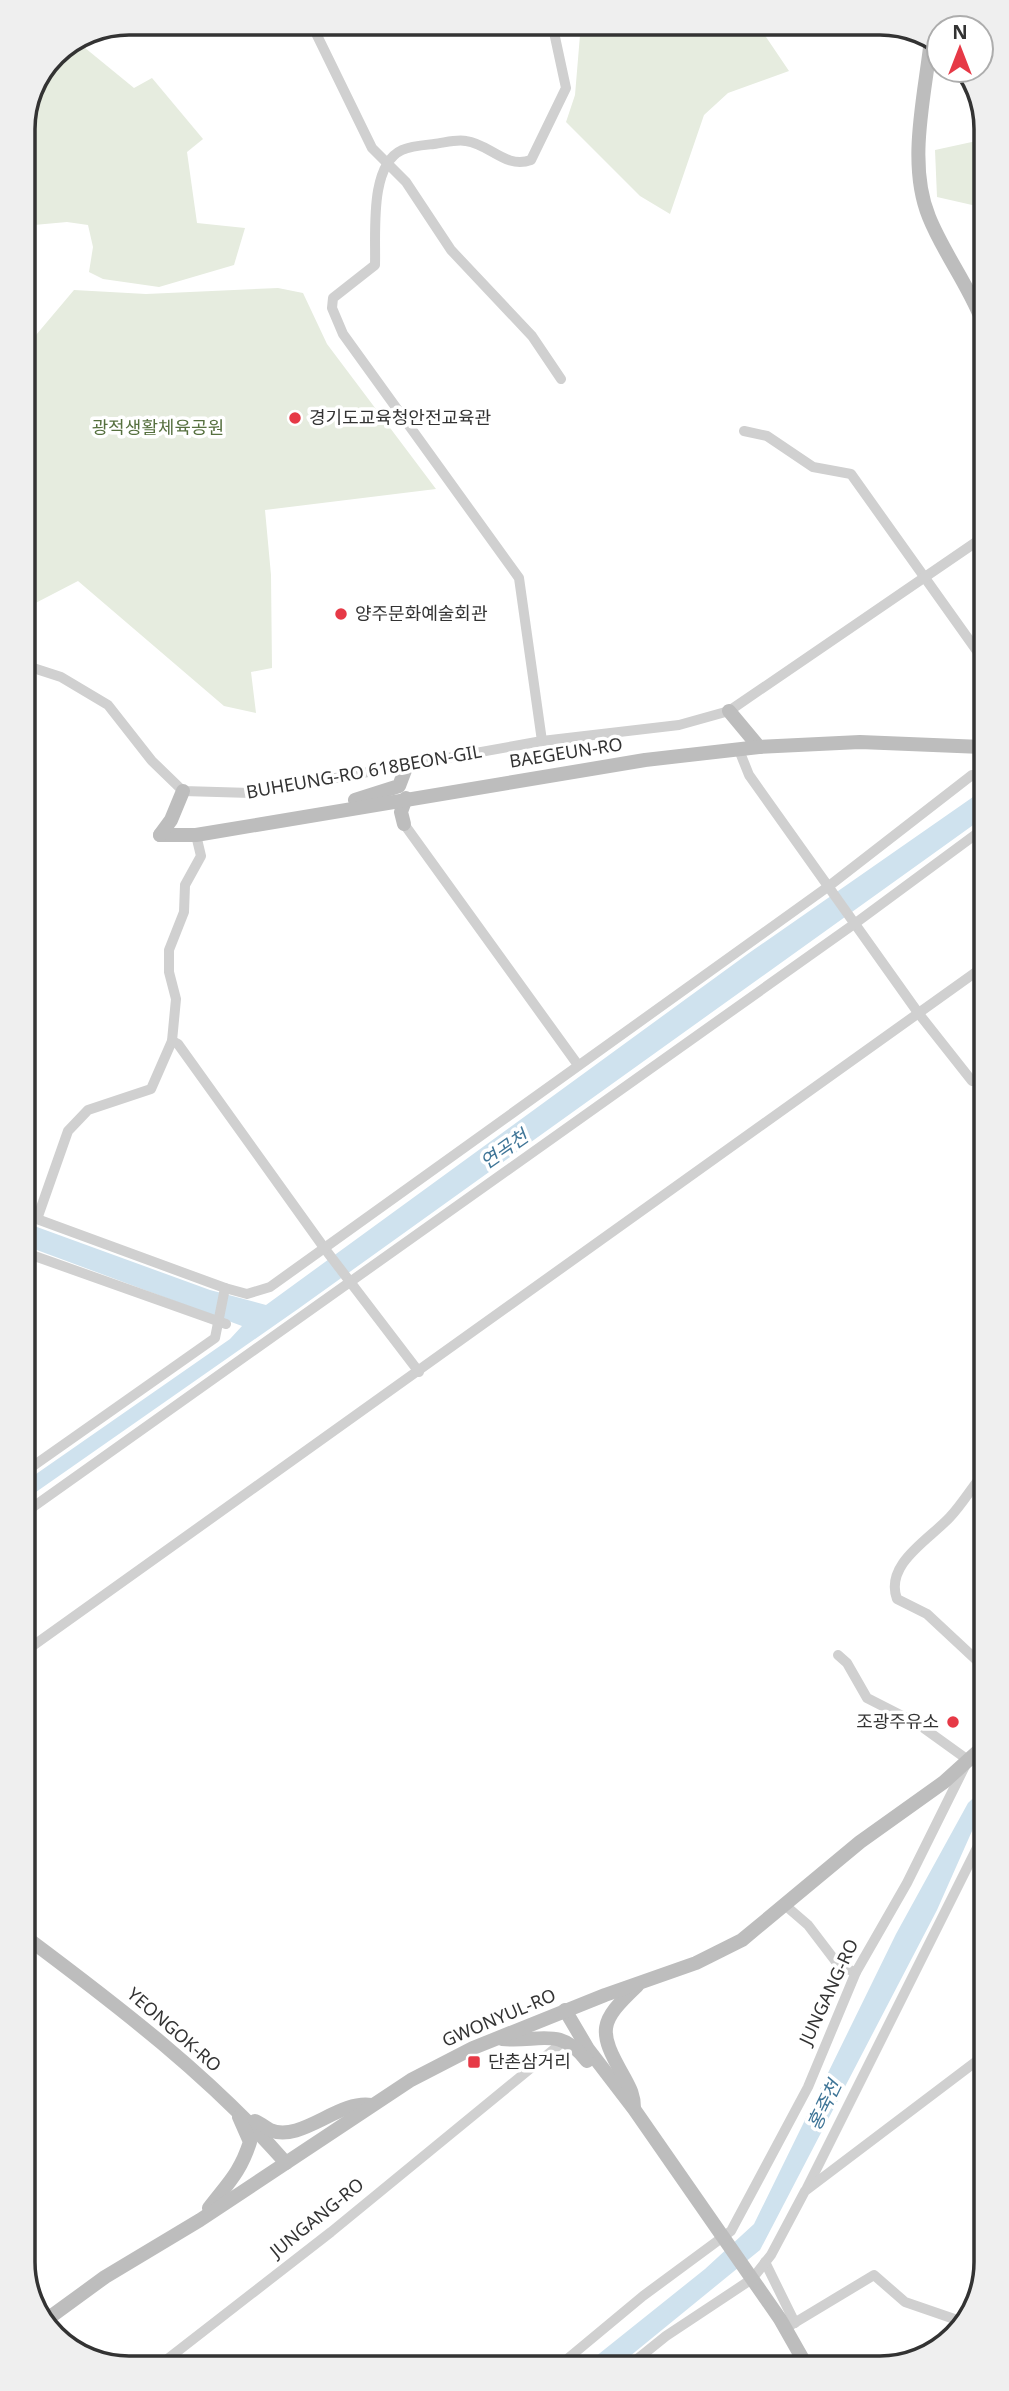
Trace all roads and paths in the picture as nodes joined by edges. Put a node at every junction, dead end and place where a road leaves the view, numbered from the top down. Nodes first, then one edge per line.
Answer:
1 (317, 35) edge
2 (555, 35) edge
3 (926, 84) edge
4 (386, 164) junction
5 (974, 305) edge
6 (561, 379) dead end
7 (744, 431) dead end
8 (974, 543) edge
9 (926, 576) junction
10 (974, 646) edge
11 (35, 669) edge
12 (729, 711) junction
13 (542, 741) junction
14 (974, 745) edge
15 (759, 747) junction
16 (739, 750) junction
17 (407, 765) junction
18 (972, 775) dead end
19 (183, 791) junction
20 (410, 797) junction
21 (309, 815) junction
22 (404, 824) joint
23 (196, 835) junction
24 (974, 836) edge
25 (829, 886) junction
26 (857, 922) junction
27 (974, 974) edge
28 (919, 1014) junction
29 (173, 1041) junction
30 (578, 1065) junction
31 (972, 1081) dead end
32 (37, 1219) joint
33 (325, 1249) junction
34 (35, 1256) edge
35 (351, 1282) junction
36 (225, 1288) junction
37 (221, 1323) junction
38 (419, 1372) junction
39 (35, 1465) edge
40 (974, 1486) edge
41 (35, 1506) edge
42 (35, 1644) edge
43 (838, 1655) dead end
44 (974, 1658) edge
45 (974, 1755) edge
46 (968, 1760) junction
47 (974, 1854) edge
48 (786, 1906) junction
49 (35, 1944) edge
50 (856, 1972) junction
51 (642, 1981) junction
52 (565, 2010) junction
53 (497, 2039) junction
54 (564, 2041) junction
55 (974, 2063) edge
56 (371, 2105) junction
57 (634, 2109) junction
58 (237, 2112) junction
59 (286, 2163) junction
60 (805, 2191) junction
61 (200, 2220) junction
62 (724, 2240) junction
63 (765, 2262) junction
64 (749, 2275) junction
65 (52, 2315) edge
66 (954, 2319) edge
67 (790, 2325) junction
68 (171, 2356) edge
69 (572, 2356) edge
70 (641, 2356) edge
71 (802, 2356) edge

1 - 4 street
2 - 4 street
3 - 5 main road
4 - 6 street
4 - 13 street
7 - 9 street
8 - 9 street, BUHEUNG-RO 618BEON-GIL
9 - 10 street
9 - 12 street, BUHEUNG-RO 618BEON-GIL
11 - 19 street
12 - 13 street, BUHEUNG-RO 618BEON-GIL
12 - 15 main road
13 - 17 street, BUHEUNG-RO 618BEON-GIL
14 - 15 main road, BAEGEUN-RO
15 - 16 main road, BAEGEUN-RO
16 - 20 main road, BAEGEUN-RO
16 - 25 street
17 - 19 street, BUHEUNG-RO 618BEON-GIL
17 - 20 main road
17 - 21 main road
18 - 25 street
19 - 23 main road, BAEGEUN-RO
20 - 21 main road, BAEGEUN-RO
20 - 22 main road
21 - 23 main road, BAEGEUN-RO
22 - 30 street
23 - 29 street
24 - 26 street
25 - 26 street
25 - 30 street
26 - 28 street
26 - 35 street
27 - 28 street
28 - 31 street
28 - 38 street
29 - 32 street
29 - 33 street
30 - 33 street
32 - 36 street
33 - 35 street
33 - 36 street
34 - 37 street
35 - 38 street
35 - 41 street
36 - 37 street
37 - 39 street
38 - 42 street
40 - 44 street
43 - 46 street
45 - 46 main road, GWONYUL-RO
46 - 48 main road, GWONYUL-RO
46 - 50 street, JUNGANG-RO
47 - 60 street
48 - 50 street
48 - 51 main road, GWONYUL-RO
49 - 58 main road, YEONGOK-RO
50 - 62 street, JUNGANG-RO
51 - 52 main road, GWONYUL-RO
51 - 57 main road
52 - 53 main road, GWONYUL-RO
52 - 57 main road
53 - 54 main road
53 - 56 main road, GWONYUL-RO
54 - 57 main road
54 - 68 street, JUNGANG-RO
55 - 60 street
56 - 58 main road
56 - 59 main road, GWONYUL-RO
57 - 62 main road
58 - 59 main road, YEONGOK-RO
58 - 61 main road
59 - 61 main road, GWONYUL-RO
60 - 63 street
61 - 65 main road, GWONYUL-RO
62 - 64 main road
62 - 69 street, JUNGANG-RO
63 - 64 street
63 - 67 street
64 - 67 main road
64 - 70 street
66 - 67 street
67 - 71 main road

